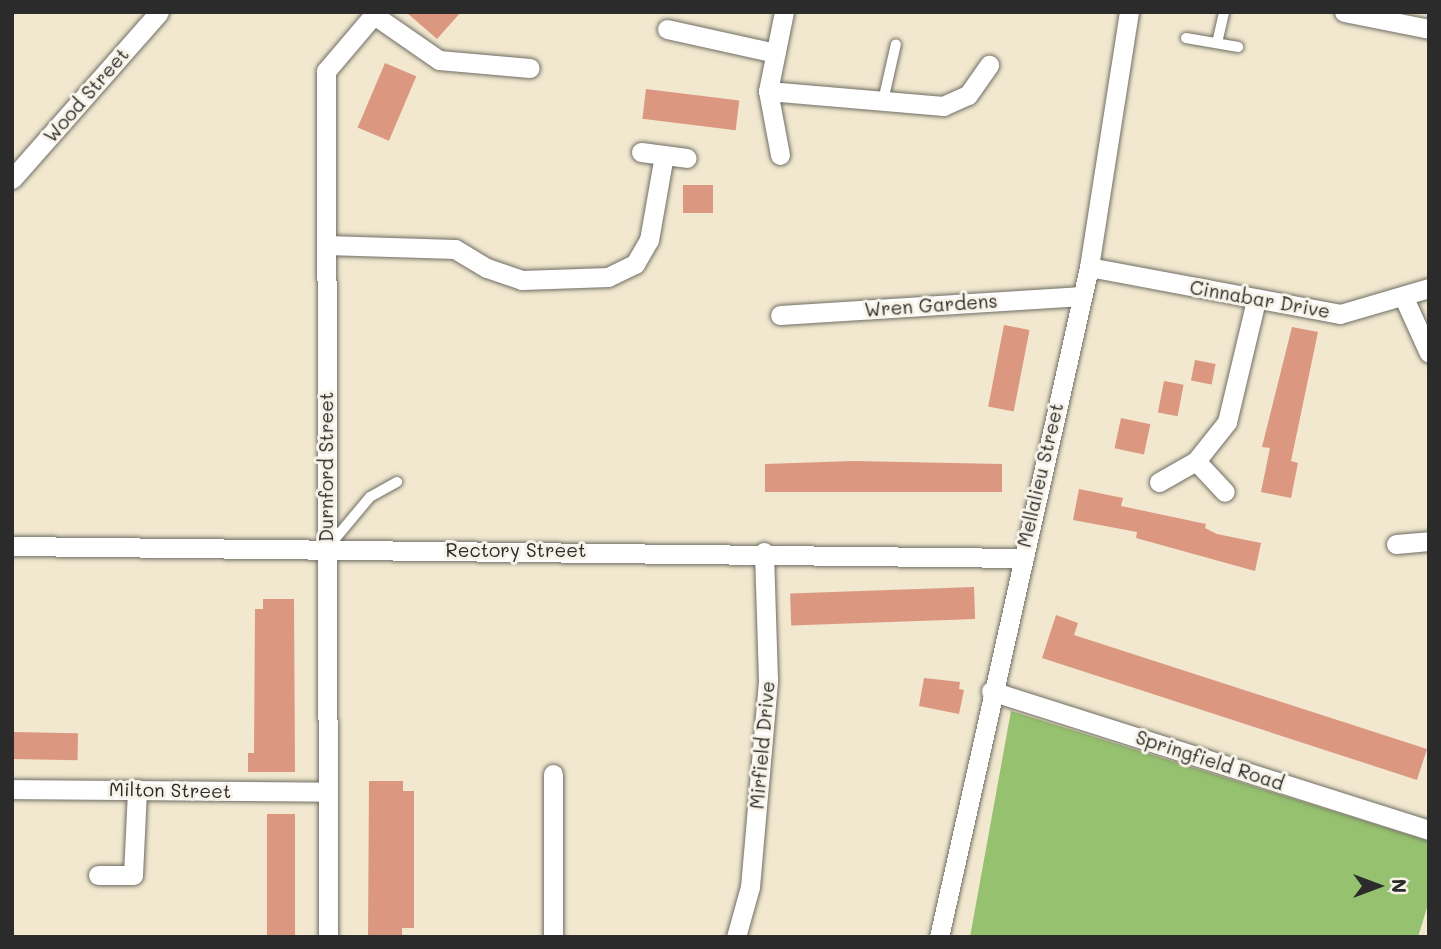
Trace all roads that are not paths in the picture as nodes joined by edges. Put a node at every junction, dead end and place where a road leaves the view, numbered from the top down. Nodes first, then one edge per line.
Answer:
1 (159, 12) edge
2 (784, 12) edge
3 (1129, 12) edge
4 (1224, 12) edge
5 (1344, 12) edge
6 (375, 14) edge
7 (667, 29) dead end
8 (1429, 29) edge
9 (1186, 37) dead end
10 (1217, 43) junction
11 (896, 44) dead end
12 (1238, 47) dead end
13 (775, 53) junction
14 (989, 65) dead end
15 (530, 68) dead end
16 (768, 91) junction
17 (883, 101) junction
18 (641, 152) dead end
19 (664, 155) junction
20 (780, 155) dead end
21 (687, 159) dead end
22 (12, 178) edge
23 (326, 246) junction
24 (1088, 267) junction
25 (1429, 288) edge
26 (1082, 296) junction
27 (1404, 298) junction
28 (1256, 300) junction
29 (780, 315) dead end
30 (1429, 353) edge
31 (1196, 461) junction
32 (397, 482) dead end
33 (1158, 482) dead end
34 (1224, 492) dead end
35 (1429, 541) edge
36 (1396, 544) dead end
37 (12, 546) edge
38 (326, 549) junction
39 (764, 552) junction
40 (1020, 558) junction
41 (991, 691) junction
42 (553, 774) dead end
43 (12, 789) edge
44 (137, 789) junction
45 (327, 792) junction
46 (1429, 830) edge
47 (98, 875) dead end
48 (328, 937) edge
49 (553, 937) edge
50 (736, 937) edge
51 (939, 937) edge

1 - 22 street, Wood Street
2 - 13 street
3 - 24 street, Mellalieu Street
4 - 10 lane
5 - 8 street
6 - 15 street
6 - 23 street, Durnford Street
7 - 13 street
9 - 10 lane
10 - 12 lane
11 - 17 lane
13 - 16 street
14 - 17 street
16 - 17 street
16 - 20 street
18 - 19 street
19 - 21 street
19 - 23 street
23 - 38 street, Durnford Street
24 - 26 street, Mellalieu Street
24 - 28 street, Cinnabar Drive
25 - 27 street, Cinnabar Drive
26 - 29 street, Wren Gardens
26 - 40 street, Mellalieu Street
27 - 28 street, Cinnabar Drive
27 - 30 street
28 - 31 street
31 - 33 street
31 - 34 street
32 - 38 lane
35 - 36 street
37 - 38 street, Rectory Street
38 - 39 street, Rectory Street
38 - 45 street, Durnford Street
39 - 40 street, Rectory Street
39 - 50 street, Mirfield Drive
40 - 41 street, Mellalieu Street
41 - 46 street, Springfield Road
41 - 51 street, Mellalieu Street
42 - 49 street
43 - 44 street, Milton Street
44 - 45 street, Milton Street
44 - 47 street
45 - 48 street, Durnford Street

